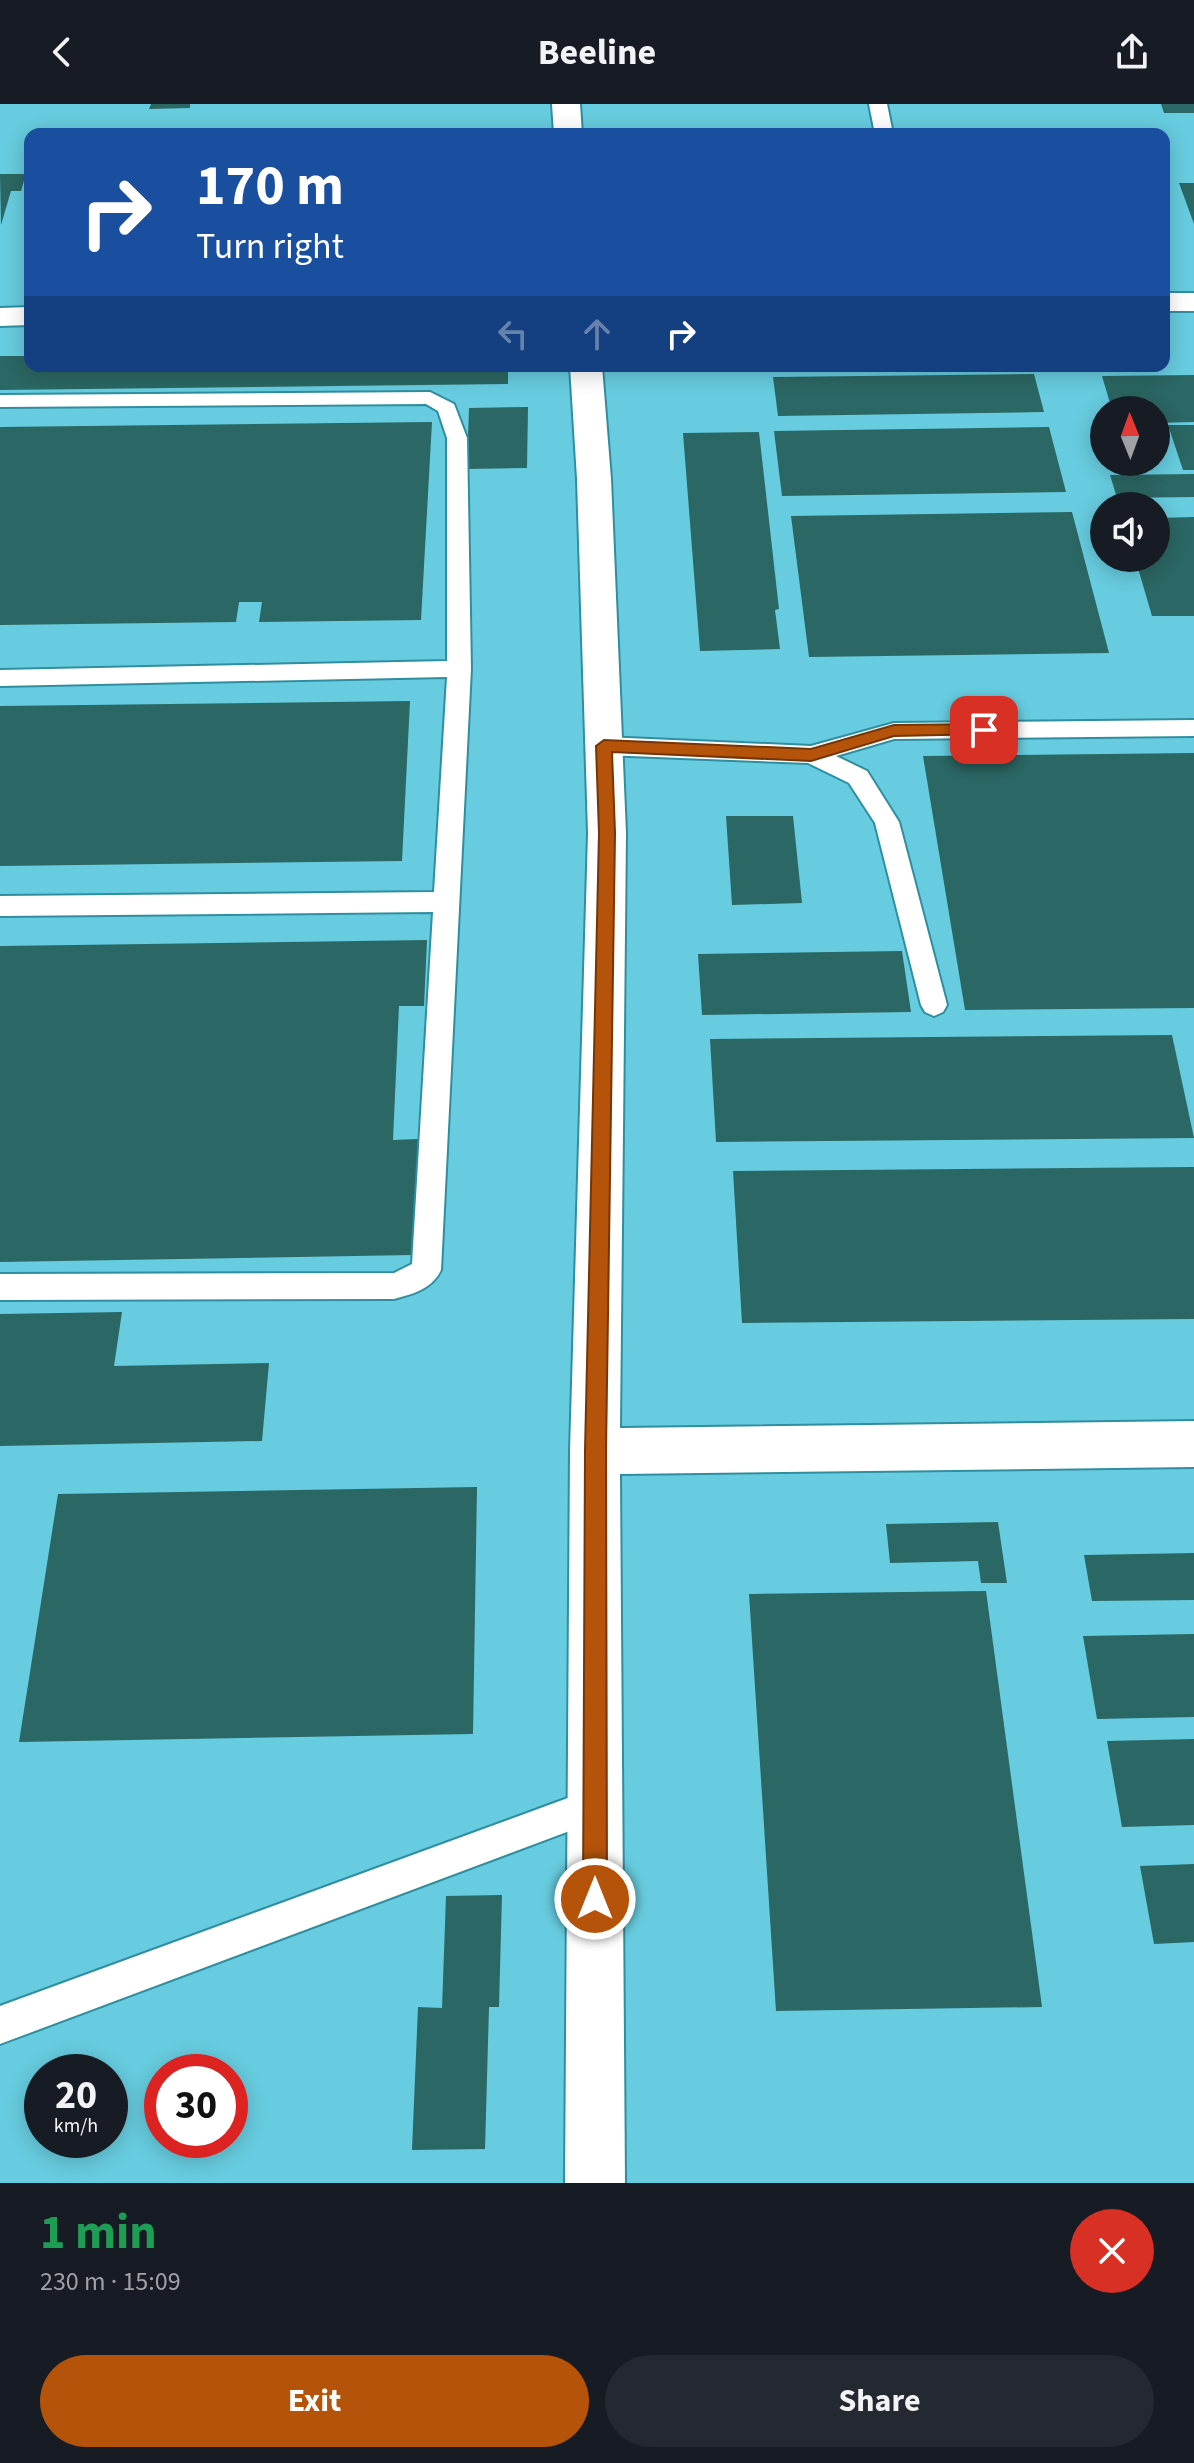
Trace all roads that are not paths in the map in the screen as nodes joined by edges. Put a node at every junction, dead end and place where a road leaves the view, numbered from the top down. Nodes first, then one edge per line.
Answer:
1 (566, 104) edge
2 (878, 104) edge
3 (568, 128) edge
4 (883, 128) edge
5 (1170, 302) edge
6 (1194, 302) edge
7 (24, 316) edge
8 (0, 317) edge
9 (586, 372) edge
10 (0, 401) edge
11 (459, 669) junction
12 (0, 678) edge
13 (1194, 728) edge
14 (604, 746) junction
15 (811, 755) junction
16 (447, 902) junction
17 (0, 906) edge
18 (934, 1005) dead end
19 (0, 1287) edge
20 (1194, 1444) edge
21 (595, 1451) junction
22 (595, 1805) junction
23 (0, 2025) edge
24 (595, 2183) edge

1 - 3 street
2 - 4 lane
5 - 6 street
7 - 8 street
9 - 14 street
10 - 11 lane
11 - 12 lane
11 - 16 lane
13 - 15 lane
14 - 15 lane
14 - 21 street
15 - 18 lane
16 - 17 lane
16 - 19 lane
20 - 21 street
21 - 22 street
22 - 23 lane
22 - 24 street

